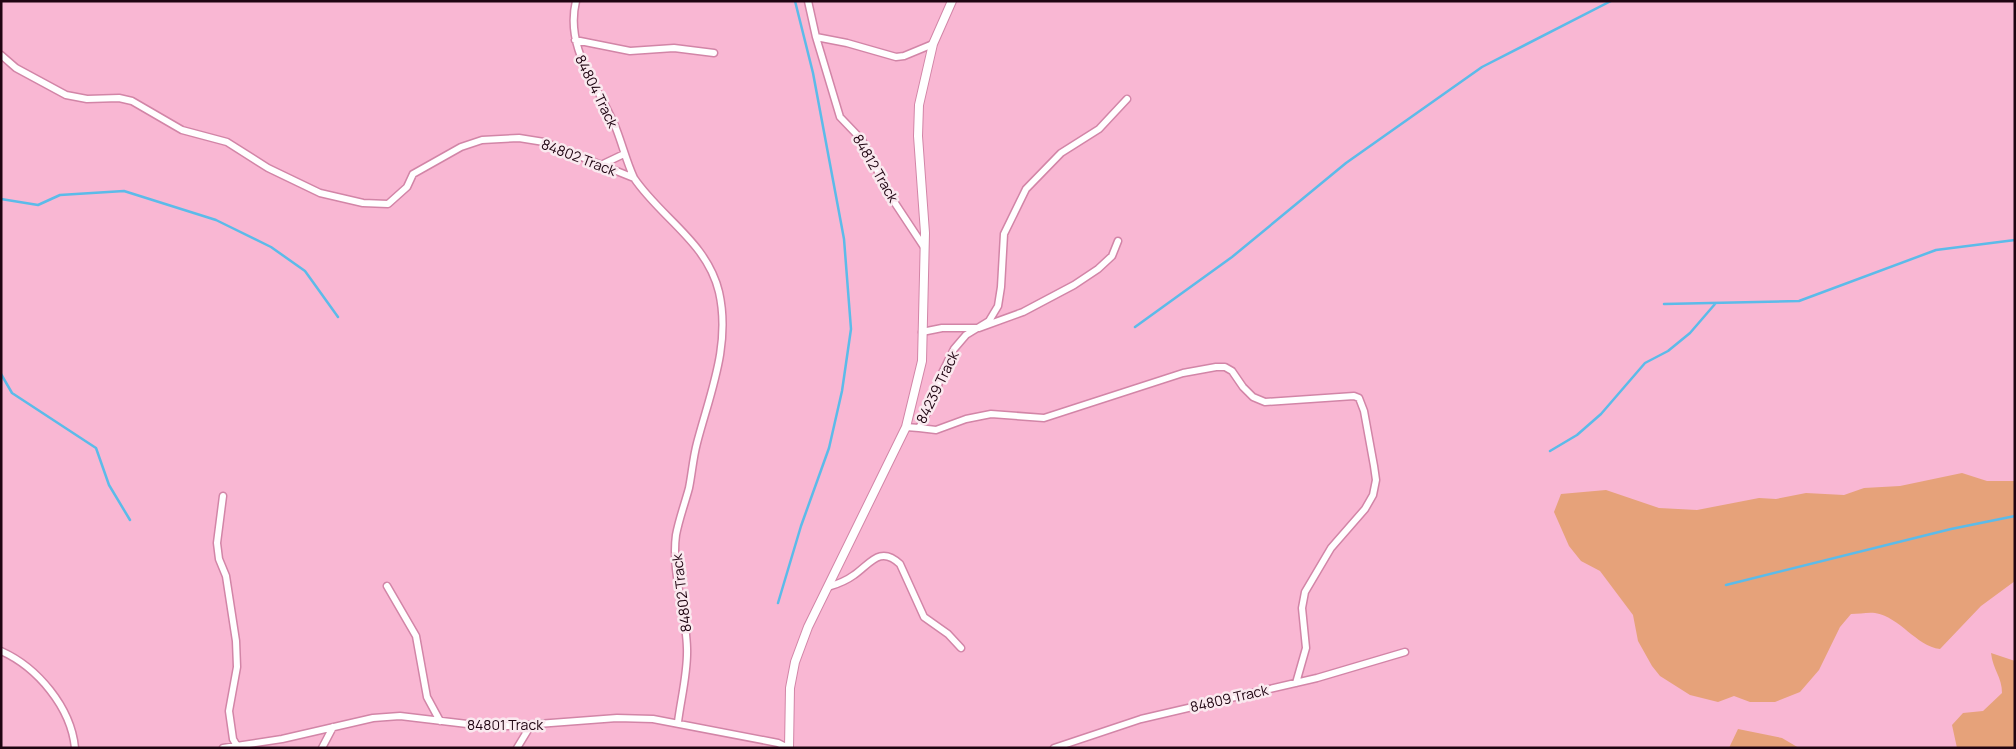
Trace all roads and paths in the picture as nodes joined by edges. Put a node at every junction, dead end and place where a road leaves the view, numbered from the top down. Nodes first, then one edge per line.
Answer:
1 (576, 1) edge
2 (808, 1) edge
3 (952, 1) edge
4 (816, 37) junction
5 (575, 40) junction
6 (933, 44) junction
7 (714, 53) dead end
8 (1, 55) edge
9 (1127, 99) dead end
10 (624, 154) junction
11 (603, 164) junction
12 (634, 178) junction
13 (1118, 241) dead end
14 (924, 247) junction
15 (979, 328) junction
16 (922, 332) junction
17 (906, 427) junction
18 (919, 428) junction
19 (223, 496) dead end
20 (387, 586) dead end
21 (828, 587) junction
22 (961, 648) dead end
23 (1, 651) edge
24 (1405, 652) dead end
25 (1296, 683) junction
26 (440, 721) junction
27 (678, 722) junction
28 (531, 725) junction
29 (334, 727) junction
30 (237, 746) junction
31 (75, 748) edge
32 (223, 748) edge
33 (322, 748) edge
34 (517, 748) edge
35 (789, 748) edge
36 (1054, 748) edge

1 - 5 street, 84804 Track
2 - 4 street, 84812 Track
3 - 6 street
4 - 6 street
4 - 14 street, 84812 Track
5 - 7 street
5 - 10 street, 84804 Track
6 - 14 street
8 - 11 street, 84802 Track
9 - 15 street, 84239 Track
10 - 11 street
10 - 12 street, 84804 Track
11 - 12 street, 84802 Track
12 - 27 street, 84802 Track
13 - 15 street
14 - 16 street
15 - 16 street
15 - 18 street, 84239 Track
16 - 17 street
17 - 18 street, 84239 Track
17 - 21 street
18 - 25 street
19 - 30 street
20 - 26 street
21 - 22 street
21 - 35 street
23 - 31 street
24 - 25 street, 84809 Track
25 - 36 street, 84809 Track
26 - 28 street, 84801 Track
26 - 29 street, 84801 Track
27 - 28 street, 84801 Track
27 - 35 street, 84801 Track
28 - 34 street
29 - 30 street, 84801 Track
29 - 33 street
30 - 32 street, 84801 Track

